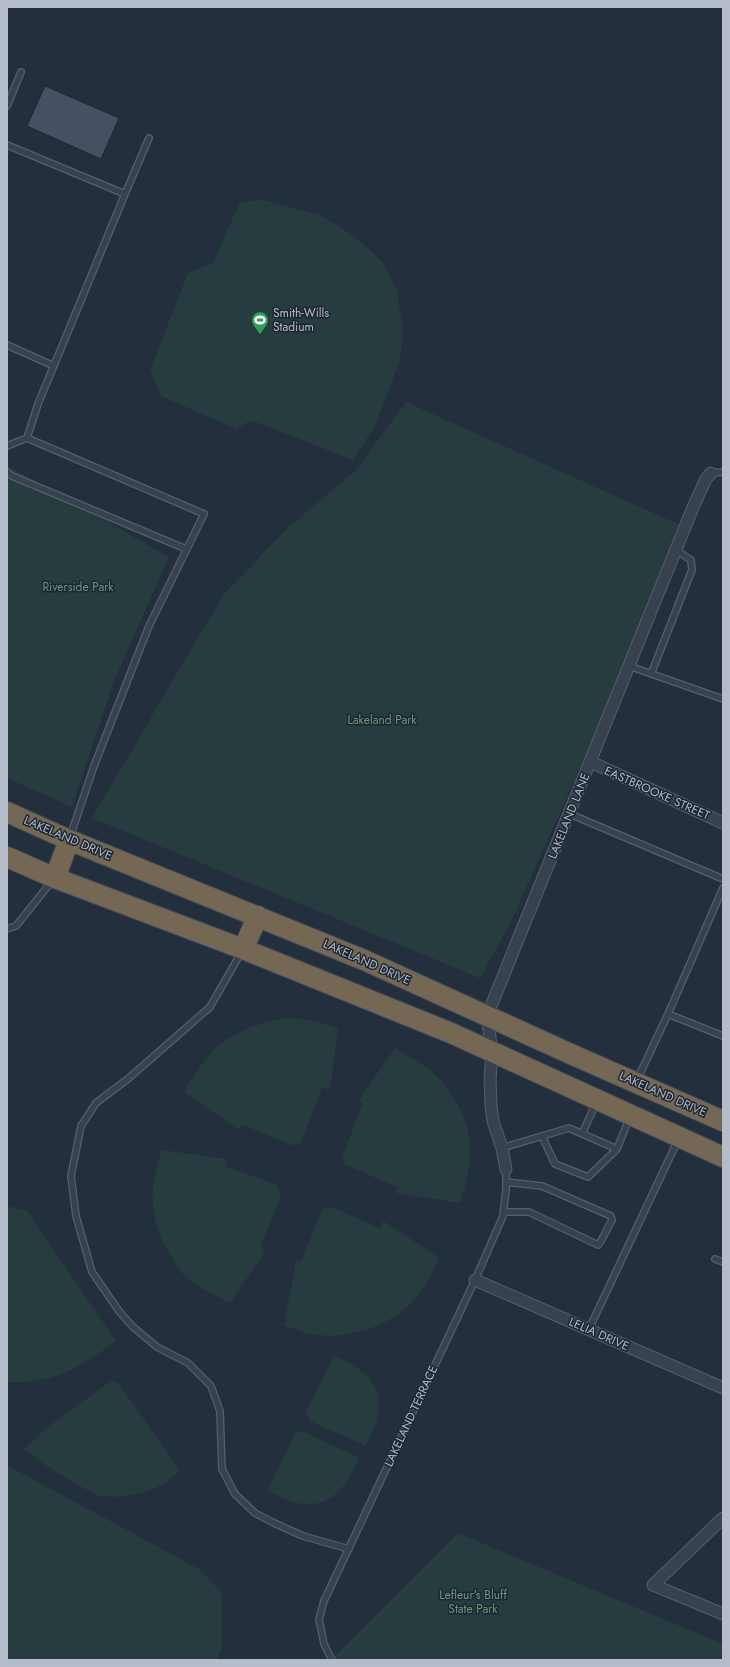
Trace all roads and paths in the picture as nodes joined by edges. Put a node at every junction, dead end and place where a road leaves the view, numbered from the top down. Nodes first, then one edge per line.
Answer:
1 (21, 72) dead end
2 (7, 106) edge
3 (149, 138) dead end
4 (7, 145) edge
5 (125, 194) junction
6 (7, 345) edge
7 (54, 366) junction
8 (27, 438) junction
9 (7, 446) edge
10 (7, 472) edge
11 (723, 472) edge
12 (711, 473) joint
13 (186, 549) junction
14 (676, 550) junction
15 (629, 666) junction
16 (651, 674) junction
17 (723, 699) edge
18 (591, 762) junction
19 (7, 812) edge
20 (570, 814) junction
21 (723, 823) edge
22 (69, 840) junction
23 (7, 857) edge
24 (55, 878) junction
25 (723, 879) edge
26 (723, 888) edge
27 (258, 916) junction
28 (7, 929) edge
29 (243, 949) junction
30 (668, 1014) junction
31 (487, 1016) junction
32 (723, 1036) edge
33 (492, 1052) junction
34 (636, 1083) junction
35 (597, 1100) junction
36 (631, 1116) junction
37 (723, 1121) edge
38 (582, 1134) junction
39 (542, 1136) junction
40 (680, 1138) junction
41 (502, 1148) junction
42 (617, 1149) junction
43 (723, 1157) edge
44 (506, 1169) joint
45 (506, 1182) junction
46 (503, 1212) junction
47 (715, 1259) dead end
48 (723, 1262) edge
49 (475, 1280) junction
50 (589, 1330) junction
51 (723, 1388) edge
52 (723, 1518) edge
53 (349, 1549) junction
54 (723, 1614) edge
55 (332, 1660) edge

1 - 2 lane
3 - 5 lane
4 - 5 lane
5 - 7 lane
6 - 7 lane
7 - 8 lane
8 - 9 lane
8 - 13 lane
10 - 13 lane
11 - 12 lane
12 - 14 street, LAKELAND LANE
13 - 22 lane
14 - 15 street, LAKELAND LANE
14 - 16 lane
15 - 16 lane
15 - 18 street, LAKELAND LANE
16 - 17 lane
18 - 20 street, LAKELAND LANE
18 - 21 street, EASTBROOKE STREET
19 - 22 highway, LAKELAND DRIVE
20 - 25 lane
20 - 31 street, LAKELAND LANE
22 - 24 highway
22 - 27 highway, LAKELAND DRIVE
23 - 24 highway
24 - 28 lane
24 - 29 highway
26 - 30 lane
27 - 29 highway
27 - 31 highway, LAKELAND DRIVE
29 - 33 highway
29 - 53 lane
30 - 32 lane
30 - 34 lane
31 - 33 street
31 - 34 highway, LAKELAND DRIVE
33 - 35 highway
33 - 41 street
34 - 37 highway, LAKELAND DRIVE
35 - 36 highway
35 - 38 lane
36 - 40 highway
36 - 42 lane
38 - 39 lane
38 - 42 lane
39 - 41 lane
39 - 42 lane
40 - 43 highway
40 - 50 lane
41 - 44 street
44 - 45 lane, LAKELAND TERRACE
45 - 46 lane, LAKELAND TERRACE
45 - 46 lane
46 - 49 lane, LAKELAND TERRACE
47 - 48 lane
49 - 50 street, LELIA DRIVE
49 - 53 lane, LAKELAND TERRACE
50 - 51 street, LELIA DRIVE
52 - 54 street
53 - 55 lane, LAKELAND TERRACE

